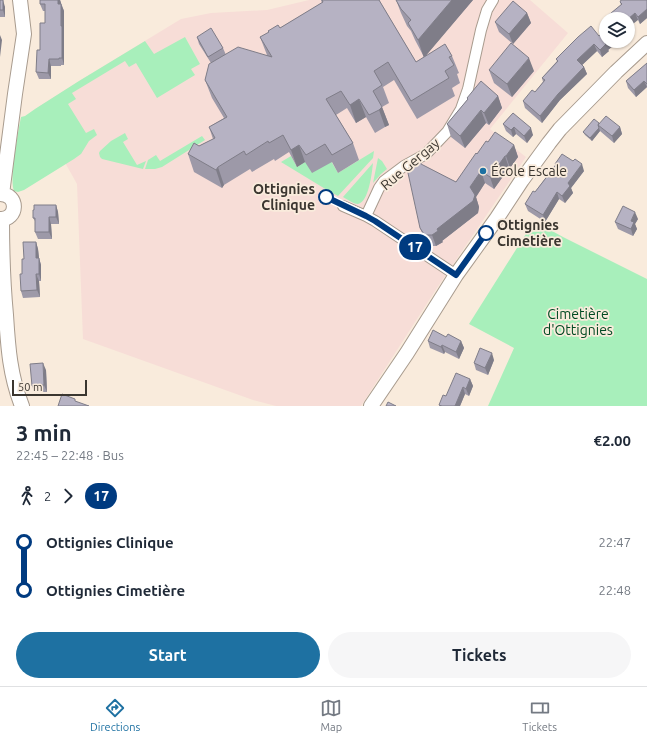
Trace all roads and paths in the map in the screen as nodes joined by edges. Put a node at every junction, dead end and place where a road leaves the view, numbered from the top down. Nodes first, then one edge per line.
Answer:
1 (20, 0) edge
2 (493, 0) edge
3 (647, 44) edge
4 (1, 194) edge
5 (343, 206) dead end
6 (366, 216) junction
7 (1, 219) edge
8 (456, 275) junction
9 (22, 406) edge
10 (371, 406) edge

1 - 4 street
2 - 6 street, Rue Gergay
3 - 8 street
4 - 7 street
5 - 6 street
6 - 8 street
7 - 9 street
8 - 10 street

